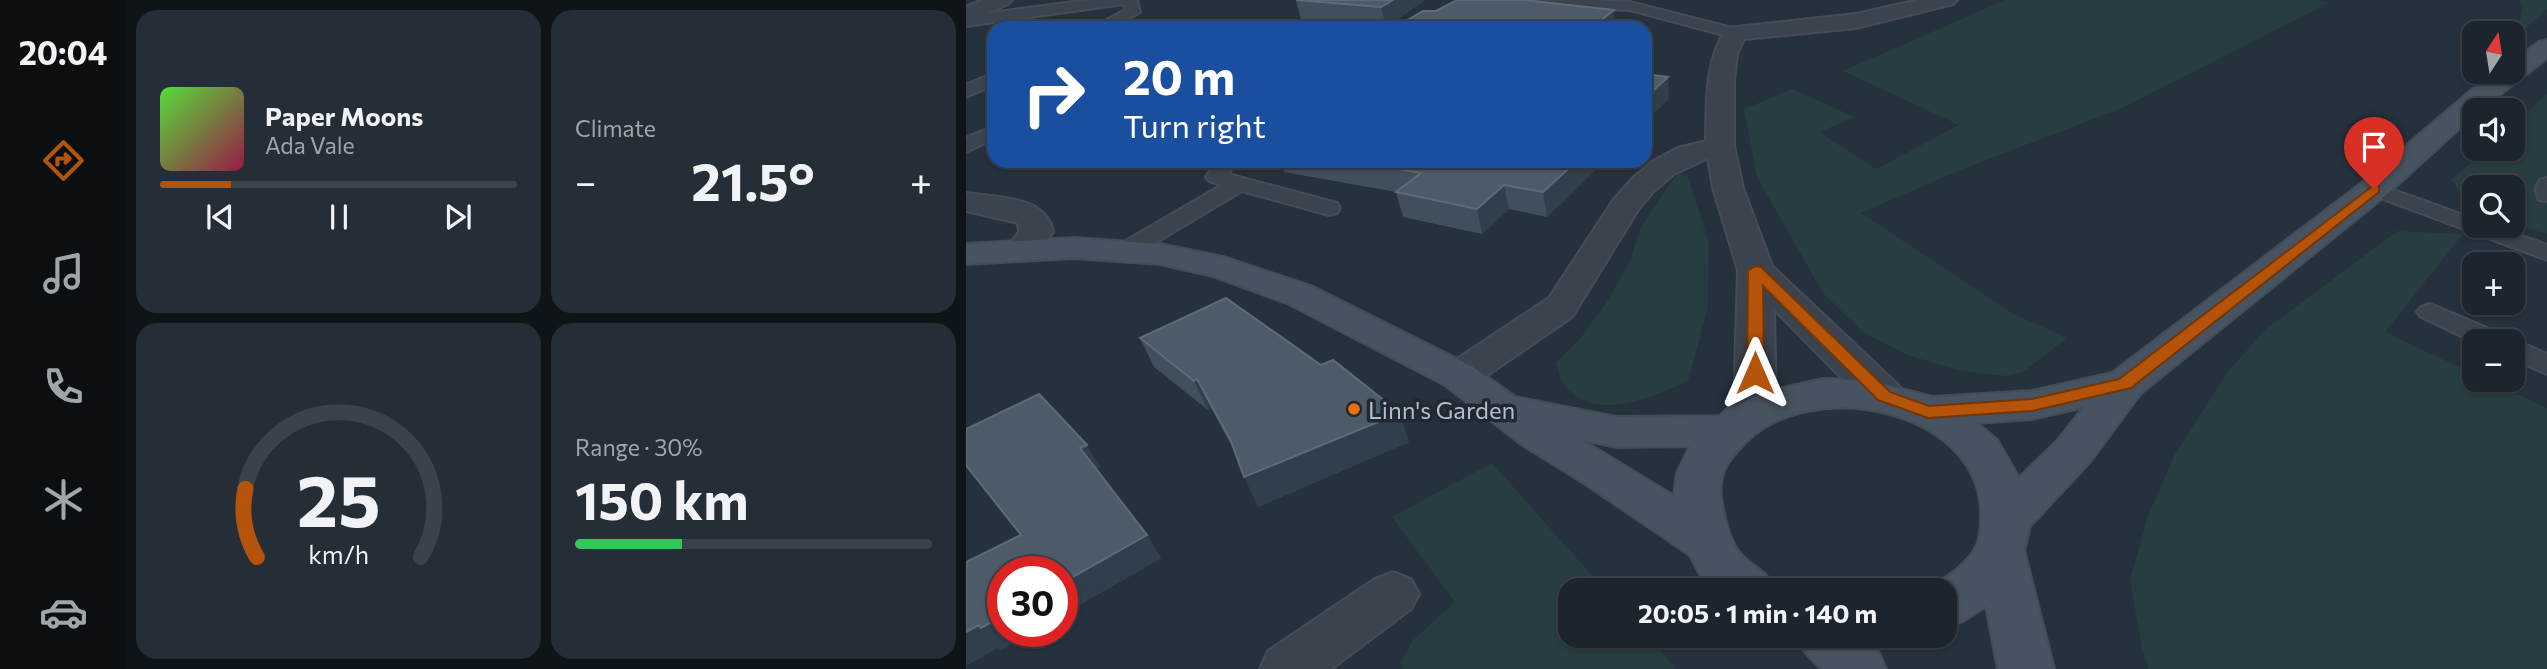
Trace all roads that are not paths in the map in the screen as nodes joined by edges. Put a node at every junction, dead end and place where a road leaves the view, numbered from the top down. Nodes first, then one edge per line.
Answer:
1 (1001, 0) edge
2 (1121, 0) edge
3 (1130, 0) edge
4 (1946, 0) edge
5 (1495, 2) edge
6 (966, 15) edge
7 (966, 21) edge
8 (1114, 21) edge
9 (1735, 33) junction
10 (2547, 47) edge
11 (987, 82) edge
12 (966, 92) edge
13 (987, 136) edge
14 (966, 146) edge
15 (1720, 146) junction
16 (1222, 168) edge
17 (1239, 184) junction
18 (2547, 184) edge
19 (2374, 189) junction
20 (2547, 195) edge
21 (966, 202) edge
22 (1329, 208) dead end
23 (1024, 249) junction
24 (1143, 253) junction
25 (2547, 253) edge
26 (966, 254) edge
27 (1756, 270) junction
28 (2430, 312) dead end
29 (2468, 329) edge
30 (2525, 355) edge
31 (2547, 365) edge
32 (1459, 376) junction
33 (2124, 384) junction
34 (1884, 396) junction
35 (1501, 406) junction
36 (1928, 412) junction
37 (1740, 421) junction
38 (2003, 535) junction
39 (1711, 544) junction
40 (1736, 578) edge
41 (1392, 594) dead end
42 (1957, 596) edge
43 (1837, 648) edge
44 (1291, 668) edge
45 (1858, 669) edge
46 (2026, 669) edge

1 - 6 street
2 - 7 lane
3 - 8 lane
4 - 9 street
5 - 9 lane
9 - 15 street
10 - 19 street
11 - 12 lane
13 - 14 lane
15 - 27 street
15 - 32 street
16 - 17 lane
17 - 22 lane
17 - 24 lane
18 - 20 lane
19 - 25 lane
19 - 33 street
21 - 23 street
23 - 24 street
23 - 26 street
24 - 32 street
27 - 34 street
27 - 37 street
28 - 29 lane
30 - 31 lane
32 - 35 street
33 - 36 street
33 - 38 street
34 - 36 street
34 - 37 street
35 - 37 street
35 - 39 street
36 - 38 street
37 - 39 street
38 - 42 street
38 - 46 street
39 - 40 street
41 - 44 street
43 - 45 street

